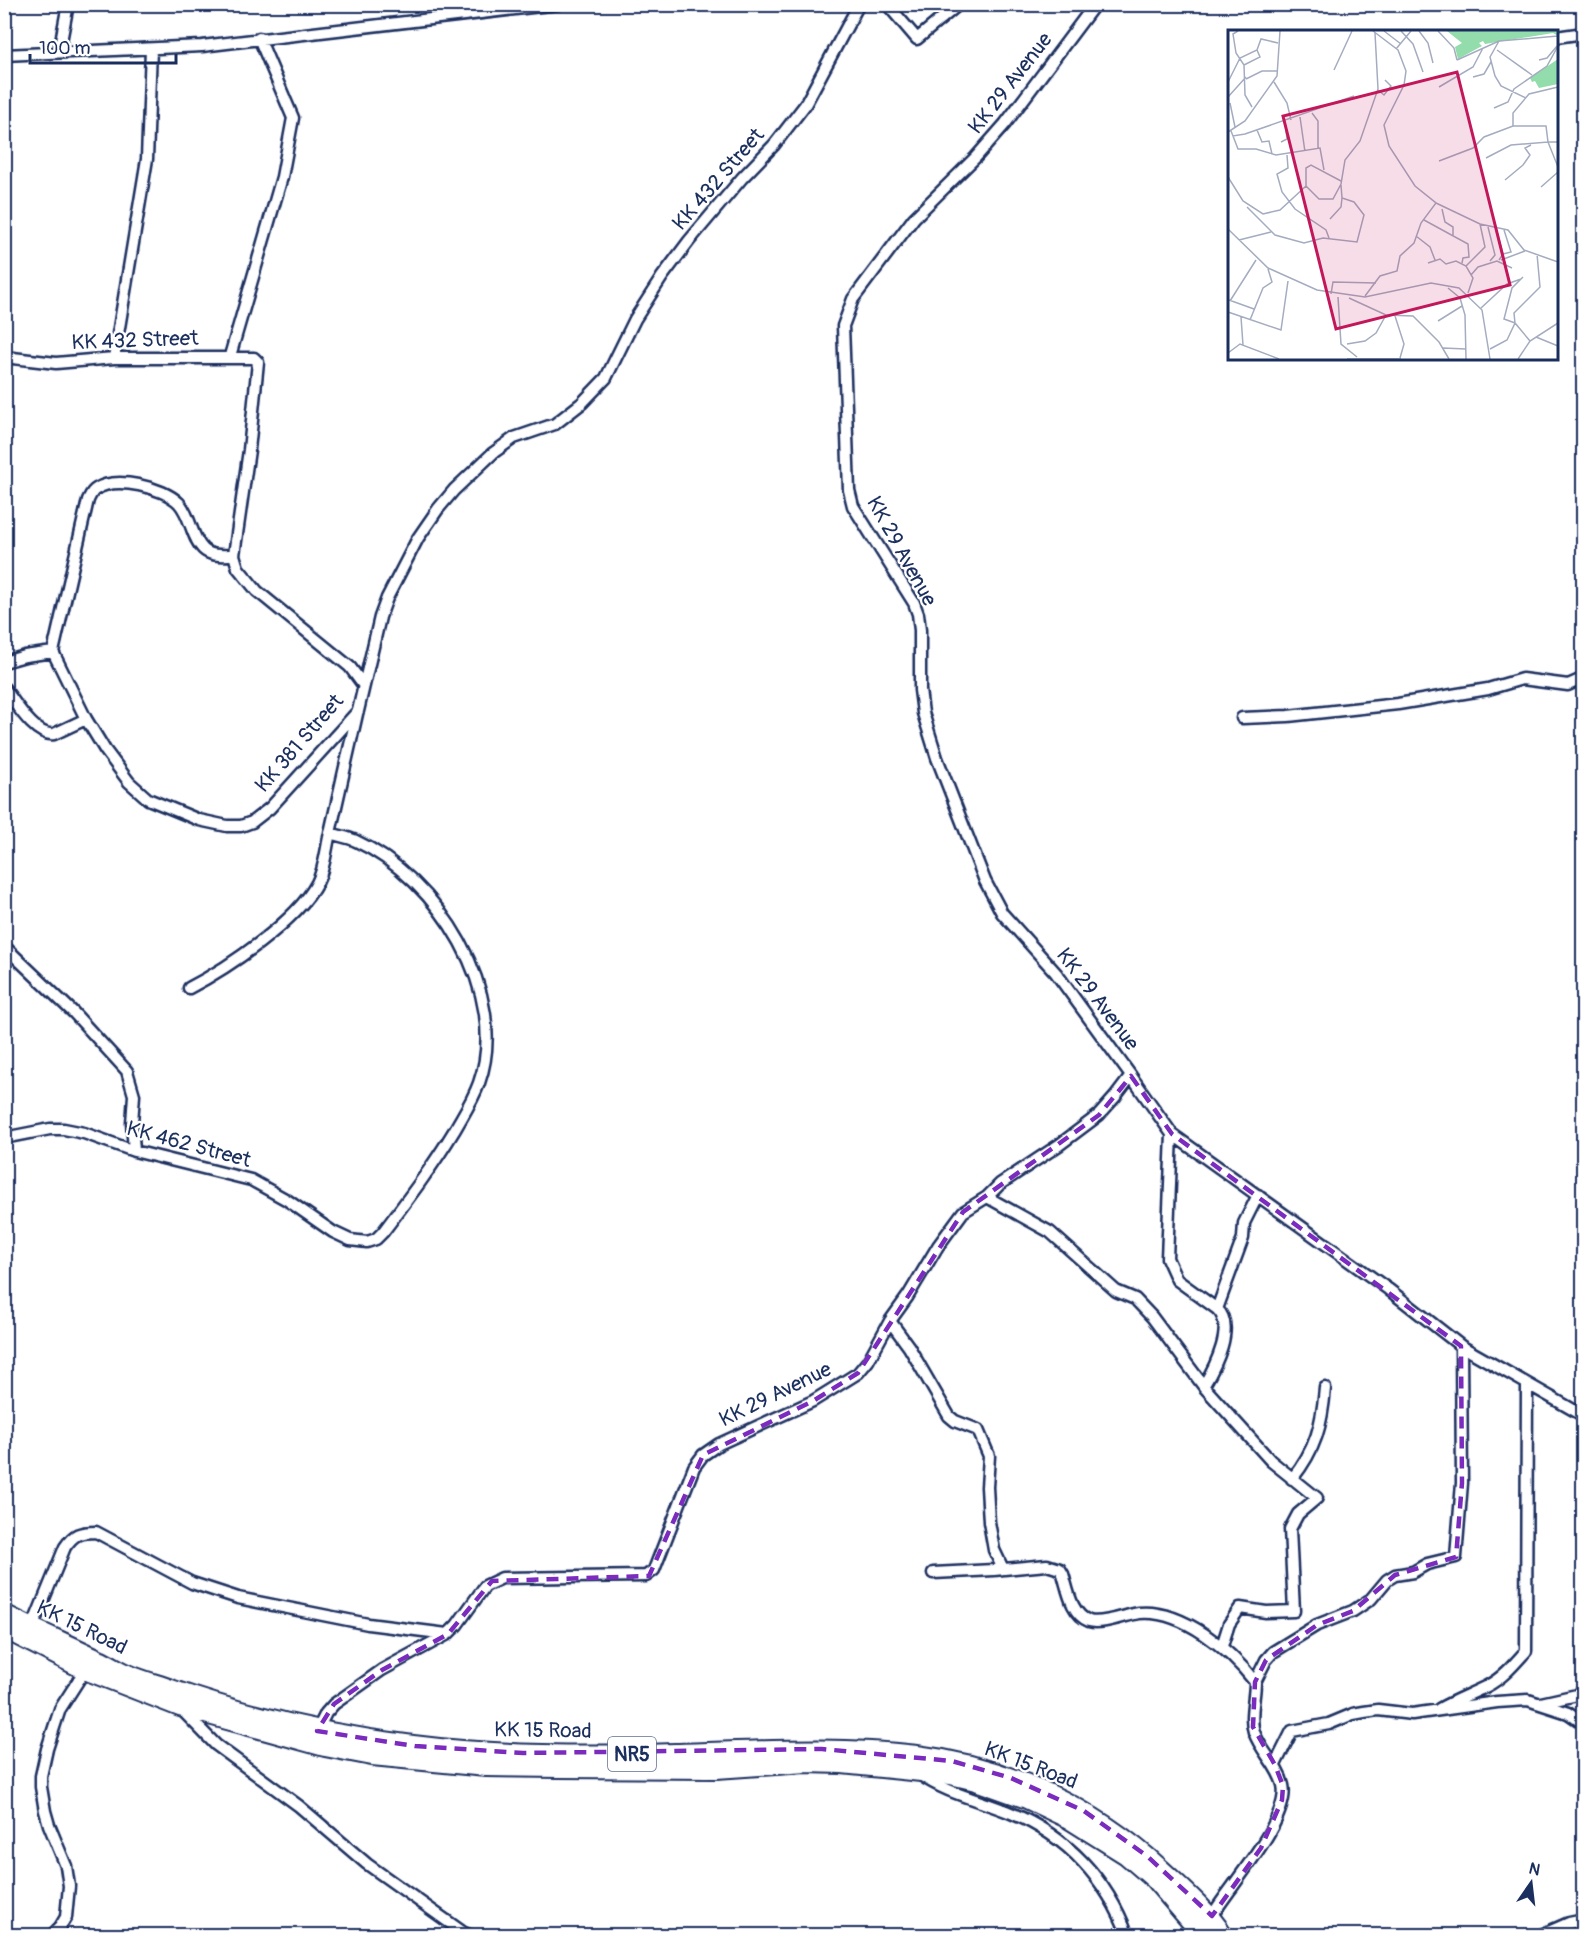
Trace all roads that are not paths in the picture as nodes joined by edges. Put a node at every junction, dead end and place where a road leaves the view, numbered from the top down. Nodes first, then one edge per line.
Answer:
1 (68, 4) edge
2 (558, 4) edge
3 (859, 4) edge
4 (887, 4) edge
5 (959, 4) edge
6 (1095, 4) edge
7 (1584, 33) edge
8 (1558, 37) edge
9 (259, 38) junction
10 (151, 49) junction
11 (59, 52) junction
12 (4, 55) edge
13 (230, 356) junction
14 (4, 357) edge
15 (114, 358) junction
16 (606, 378) joint
17 (234, 555) junction
18 (53, 652) junction
19 (4, 662) edge
20 (1584, 678) edge
21 (364, 686) junction
22 (4, 688) edge
23 (358, 711) junction
24 (1242, 718) dead end
25 (86, 719) junction
26 (330, 833) junction
27 (4, 946) edge
28 (189, 988) dead end
29 (1131, 1076) junction
30 (1172, 1134) junction
31 (4, 1138) edge
32 (134, 1151) junction
33 (1258, 1195) junction
34 (987, 1197) junction
35 (1217, 1309) junction
36 (890, 1321) junction
37 (1461, 1346) junction
38 (1204, 1384) junction
39 (1527, 1384) junction
40 (1325, 1388) dead end
41 (1584, 1416) edge
42 (1292, 1479) junction
43 (1003, 1569) junction
44 (933, 1573) dead end
45 (4, 1614) edge
46 (4, 1629) edge
47 (448, 1634) junction
48 (29, 1635) junction
49 (1222, 1646) junction
50 (85, 1670) junction
51 (1255, 1682) junction
52 (1584, 1691) edge
53 (1560, 1700) junction
54 (1584, 1702) edge
55 (1537, 1703) junction
56 (180, 1707) junction
57 (1439, 1709) junction
58 (1584, 1724) edge
59 (317, 1731) junction
60 (1275, 1765) junction
61 (915, 1772) junction
62 (1212, 1917) junction
63 (1584, 1920) edge
64 (51, 1935) edge
65 (465, 1935) edge
66 (1128, 1935) edge
67 (1203, 1935) edge
68 (1224, 1935) edge
69 (1539, 1935) edge

1 - 11 street
2 - 9 street
3 - 16 street, KK 432 Street
4 - 5 street
6 - 29 street, KK 29 Avenue
7 - 8 street
9 - 10 street
9 - 13 street
10 - 11 street
10 - 15 street
11 - 12 street
13 - 15 street, KK 432 Street
13 - 17 street, KK 432 Street
14 - 15 street, KK 432 Street
16 - 21 street, KK 381 Street
17 - 18 street
17 - 21 street
18 - 19 street
18 - 25 street, KK 381 Street
20 - 24 street
21 - 23 street, KK 381 Street
22 - 25 street
23 - 25 street, KK 381 Street
23 - 26 street
26 - 28 street
26 - 32 street, KK 462 Street
27 - 32 street
29 - 30 street
29 - 34 street, KK 29 Avenue
30 - 33 street
30 - 35 street
31 - 32 street, KK 462 Street
33 - 35 street
33 - 37 street
34 - 36 street, KK 29 Avenue
34 - 38 street
35 - 38 street
36 - 43 street
36 - 47 street, KK 29 Avenue
37 - 39 street
37 - 51 street
38 - 42 street
39 - 41 street
39 - 57 street
40 - 42 street
42 - 49 street
43 - 44 street
43 - 49 street
45 - 48 highway, KK 15 Road / NR5
46 - 48 highway, KK 15 Road / NR5
47 - 48 street
47 - 59 street, KK 29 Avenue
48 - 50 highway, KK 15 Road / NR5
48 - 59 highway, KK 15 Road / NR5
49 - 51 street
50 - 56 highway, KK 15 Road / NR5
50 - 64 street
51 - 60 street
52 - 53 street
53 - 54 street
53 - 55 street
55 - 57 street
55 - 58 street
56 - 61 highway, KK 15 Road / NR5
56 - 65 street
57 - 60 street
59 - 62 highway, KK 15 Road / NR5
60 - 62 street
61 - 66 street
61 - 67 highway, KK 15 Road / NR5
62 - 68 highway, KK 15 Road / NR5
63 - 69 street

